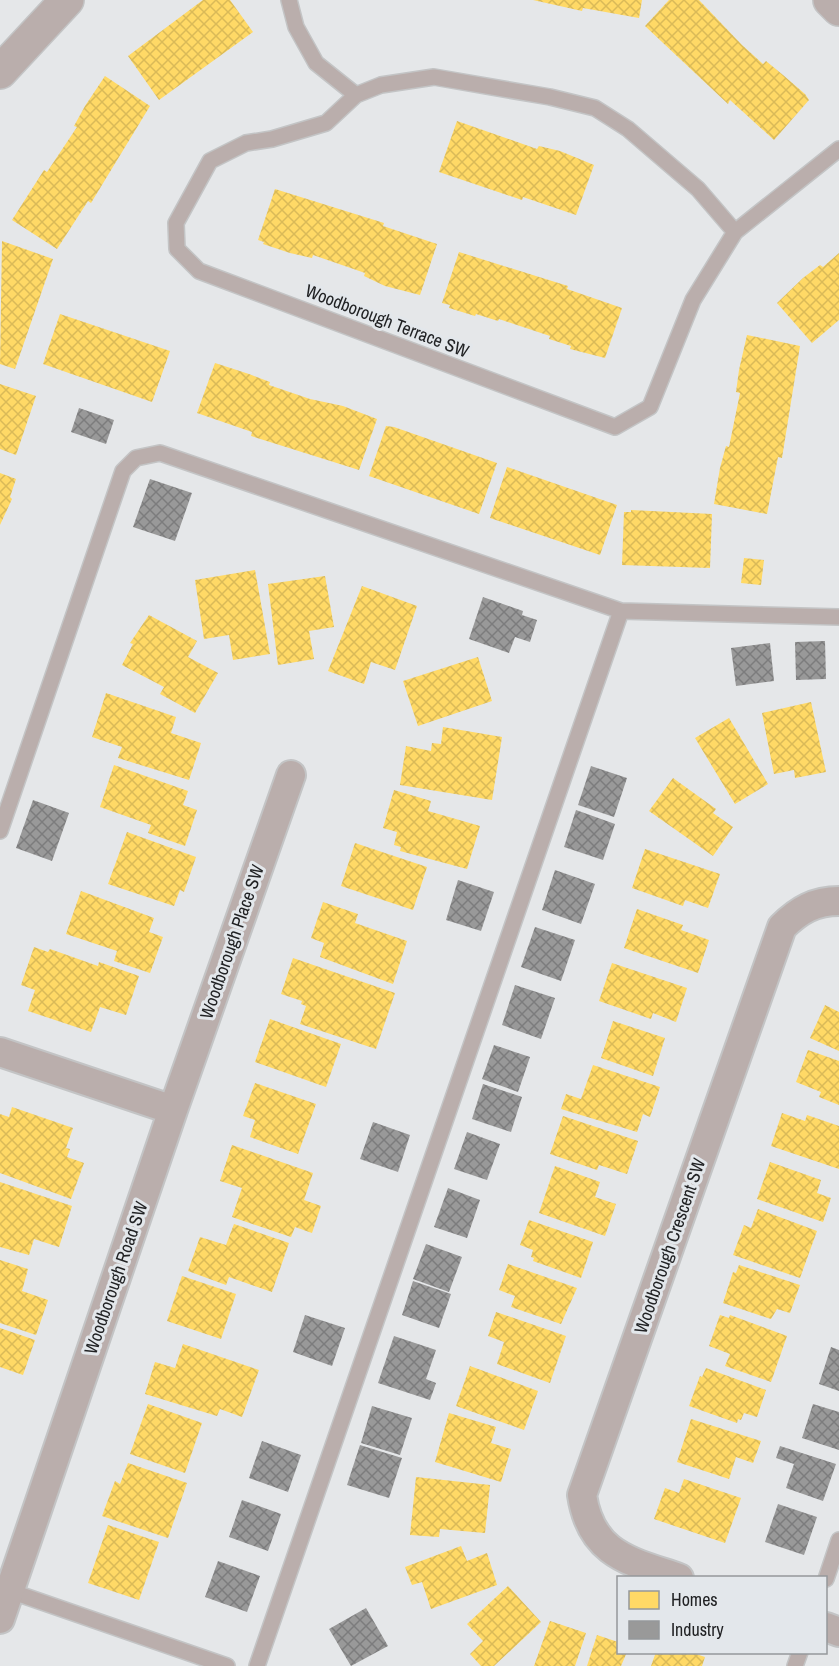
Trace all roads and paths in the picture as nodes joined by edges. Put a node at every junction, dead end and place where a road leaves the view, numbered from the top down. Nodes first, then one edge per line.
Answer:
1 (67, 0) edge
2 (289, 0) edge
3 (830, 0) edge
4 (839, 9) edge
5 (0, 72) edge
6 (356, 95) junction
7 (839, 149) edge
8 (735, 232) junction
9 (621, 611) junction
10 (839, 617) edge
11 (291, 775) dead end
12 (0, 831) edge
13 (839, 901) edge
14 (0, 1052) edge
15 (173, 1110) junction
16 (839, 1540) edge
17 (673, 1576) edge
18 (826, 1576) edge
19 (10, 1592) junction
20 (0, 1619) edge
21 (226, 1666) edge
22 (258, 1666) edge

1 - 5 street
2 - 6 lane
3 - 4 street
6 - 8 lane, Woodborough Terrace SW
6 - 8 lane, Woodborough Terrace SW
7 - 8 lane, Woodborough Terrace SW
9 - 10 lane
9 - 12 lane
9 - 22 lane
11 - 15 street, Woodborough Place SW
13 - 17 street, Woodborough Crescent SW
14 - 15 street
15 - 19 street, Woodborough Road SW
16 - 18 lane
19 - 20 street, Woodborough Road SW
19 - 21 lane

